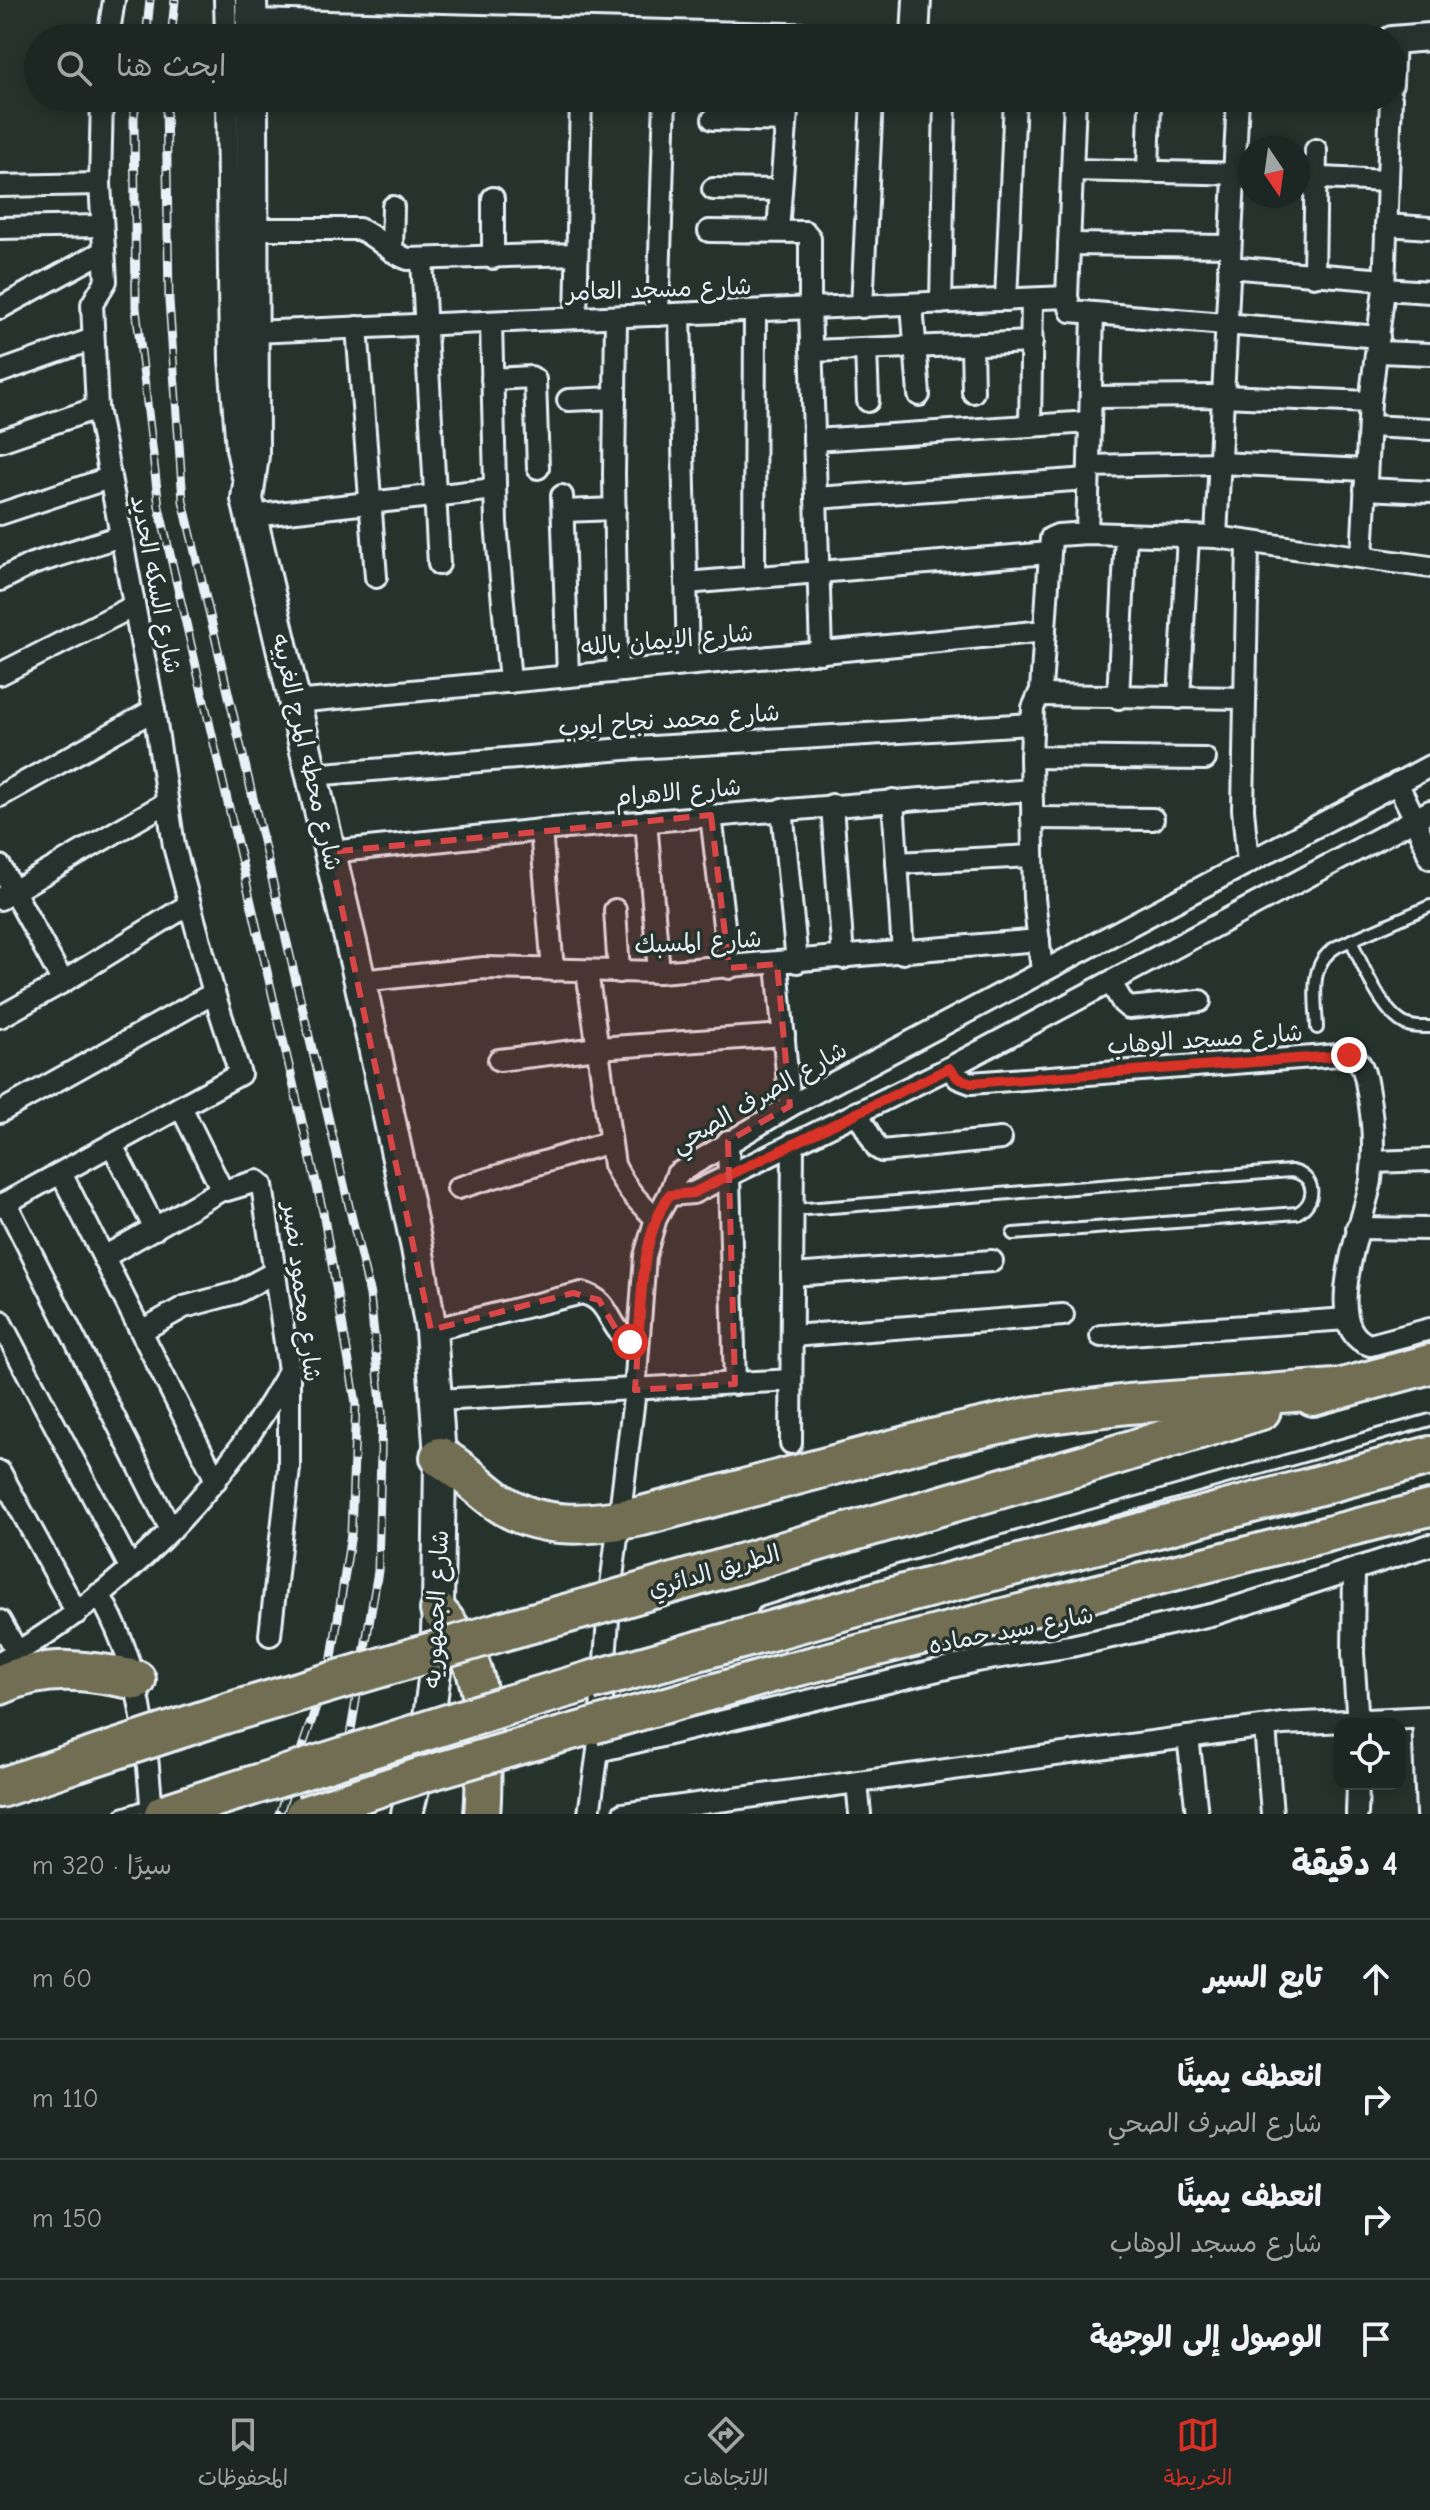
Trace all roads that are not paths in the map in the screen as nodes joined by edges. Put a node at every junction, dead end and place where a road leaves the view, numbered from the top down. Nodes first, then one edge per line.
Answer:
1 (114, 0) edge
2 (917, 0) edge
3 (235, 15) edge
4 (110, 24) edge
5 (391, 24) edge
6 (916, 24) edge
7 (1430, 37) edge
8 (1406, 39) edge
9 (102, 112) edge
10 (227, 112) edge
11 (252, 112) edge
12 (581, 112) edge
13 (665, 112) edge
14 (787, 112) edge
15 (871, 112) edge
16 (945, 112) edge
17 (1014, 112) edge
18 (1074, 112) edge
19 (1150, 112) edge
20 (1239, 112) edge
21 (1390, 112) edge
22 (713, 119) dead end
23 (786, 121) junction
24 (1240, 136) edge
25 (1316, 150) dead end
26 (1310, 169) edge
27 (1072, 170) junction
28 (1148, 172) junction
29 (1238, 174) edge
30 (1310, 178) edge
31 (1388, 181) junction
32 (100, 184) junction
33 (0, 186) edge
34 (713, 189) dead end
35 (781, 190) junction
36 (493, 198) dead end
37 (1238, 198) edge
38 (393, 207) dead end
39 (1309, 208) edge
40 (1386, 225) junction
41 (101, 226) junction
42 (0, 228) edge
43 (1430, 228) edge
44 (252, 229) junction
45 (709, 231) dead end
46 (778, 231) junction
47 (1069, 244) junction
48 (1230, 246) junction
49 (104, 251) junction
50 (392, 251) junction
51 (577, 254) junction
52 (493, 258) junction
53 (422, 260) junction
54 (1229, 267) junction
55 (1314, 276) junction
56 (1384, 285) junction
57 (1430, 292) edge
58 (1067, 297) junction
59 (1032, 299) junction
60 (1006, 300) junction
61 (941, 303) junction
62 (912, 304) junction
63 (862, 307) junction
64 (0, 308) edge
65 (810, 308) junction
66 (755, 311) junction
67 (680, 314) junction
68 (1093, 314) junction
69 (658, 315) junction
70 (616, 317) junction
71 (576, 318) junction
72 (491, 322) junction
73 (426, 325) junction
74 (1227, 326) junction
75 (357, 327) junction
76 (253, 332) junction
77 (93, 339) junction
78 (1032, 342) junction
79 (972, 345) junction
80 (1378, 345) junction
81 (915, 347) junction
82 (866, 349) junction
83 (811, 351) junction
84 (1430, 354) edge
85 (0, 372) edge
86 (492, 379) junction
87 (973, 392) dead end
88 (919, 395) dead end
89 (1223, 396) junction
90 (1091, 397) junction
91 (615, 398) junction
92 (568, 400) dead end
93 (868, 401) dead end
94 (1370, 402) junction
95 (97, 408) junction
96 (1090, 422) junction
97 (1030, 426) junction
98 (1369, 426) junction
99 (1430, 429) edge
100 (814, 440) junction
101 (0, 441) edge
102 (1220, 463) junction
103 (538, 468) dead end
104 (1089, 472) junction
105 (109, 478) junction
106 (1366, 480) junction
107 (495, 489) junction
108 (1430, 492) edge
109 (436, 496) junction
110 (816, 498) junction
111 (368, 503) junction
112 (249, 507) junction
113 (615, 509) junction
114 (0, 514) edge
115 (1087, 533) junction
116 (1126, 534) junction
117 (121, 536) junction
118 (1188, 537) junction
119 (1216, 537) junction
120 (1248, 543) junction
121 (1049, 553) junction
122 (1362, 557) junction
123 (439, 564) dead end
124 (1430, 567) edge
125 (818, 573) junction
126 (376, 577) dead end
127 (754, 577) junction
128 (0, 580) edge
129 (686, 583) junction
130 (134, 606) junction
131 (1045, 631) junction
132 (821, 653) junction
133 (688, 663) junction
134 (617, 670) junction
135 (0, 674) edge
136 (568, 676) junction
137 (510, 682) junction
138 (1040, 695) junction
139 (1118, 698) junction
140 (1179, 698) junction
141 (1245, 698) junction
142 (295, 702) junction
143 (154, 710) junction
144 (1031, 724) junction
145 (1031, 757) junction
146 (1205, 759) dead end
147 (1430, 766) edge
148 (312, 775) junction
149 (1397, 783) junction
150 (1031, 790) junction
151 (0, 796) edge
152 (893, 800) junction
153 (166, 803) junction
154 (832, 805) junction
155 (782, 809) junction
156 (711, 815) junction
157 (1422, 815) edge
158 (1032, 818) junction
159 (1153, 819) dead end
160 (646, 821) junction
161 (541, 830) junction
162 (330, 852) junction
163 (1032, 856) junction
164 (1430, 858) edge
165 (897, 863) junction
166 (1248, 863) junction
167 (0, 866) edge
168 (7, 895) edge
169 (190, 904) junction
170 (1430, 906) edge
171 (615, 910) dead end
172 (1039, 940) junction
173 (1351, 940) junction
174 (903, 953) junction
175 (843, 958) junction
176 (787, 963) junction
177 (729, 968) junction
178 (553, 970) junction
179 (587, 971) junction
180 (1042, 971) junction
181 (619, 972) junction
182 (659, 972) junction
183 (360, 981) junction
184 (63, 982) junction
185 (1111, 983) junction
186 (214, 993) junction
187 (1200, 1001) dead end
188 (0, 1017) edge
189 (1430, 1027) edge
190 (1317, 1028) dead end
191 (784, 1035) junction
192 (598, 1048) junction
193 (499, 1060) dead end
194 (949, 1068) junction
195 (790, 1106) junction
196 (181, 1107) junction
197 (0, 1112) edge
198 (857, 1112) junction
199 (1001, 1139) dead end
200 (728, 1141) junction
201 (610, 1142) junction
202 (793, 1143) junction
203 (112, 1145) junction
204 (1430, 1160) edge
205 (1373, 1162) junction
206 (61, 1173) junction
207 (729, 1177) junction
208 (458, 1188) dead end
209 (223, 1189) junction
210 (669, 1195) junction
211 (3, 1204) edge
212 (793, 1210) junction
213 (656, 1218) junction
214 (1357, 1228) junction
215 (155, 1229) junction
216 (1430, 1229) edge
217 (1013, 1234) dead end
218 (104, 1257) junction
219 (992, 1261) dead end
220 (275, 1272) junction
221 (792, 1275) junction
222 (1063, 1315) dead end
223 (1347, 1319) junction
224 (0, 1321) edge
225 (1430, 1329) edge
226 (143, 1330) junction
227 (431, 1330) junction
228 (792, 1336) junction
229 (1101, 1336) dead end
230 (638, 1345) junction
231 (1430, 1364) edge
232 (289, 1370) junction
233 (791, 1380) junction
234 (735, 1384) junction
235 (1336, 1389) junction
236 (635, 1390) junction
237 (438, 1400) junction
238 (1430, 1420) edge
239 (791, 1443) dead end
240 (1430, 1456) edge
241 (440, 1457) junction
242 (0, 1472) edge
243 (216, 1480) junction
244 (1430, 1508) edge
245 (619, 1520) junction
246 (171, 1530) junction
247 (1430, 1545) edge
248 (130, 1567) junction
249 (1354, 1571) junction
250 (99, 1594) junction
251 (438, 1610) junction
252 (77, 1613) junction
253 (747, 1619) dead end
254 (0, 1621) edge
255 (270, 1635) dead end
256 (6, 1667) edge
257 (575, 1673) dead end
258 (136, 1680) junction
259 (1358, 1718) edge
260 (1427, 1718) edge
261 (1406, 1720) edge
262 (1334, 1723) edge
263 (1265, 1727) junction
264 (1188, 1737) junction
265 (598, 1751) junction
266 (857, 1783) junction
267 (0, 1788) edge
268 (1358, 1790) edge
269 (195, 1791) dead end
270 (482, 1808) edge
271 (160, 1809) edge
272 (122, 1814) edge
273 (303, 1814) edge
274 (407, 1814) edge
275 (589, 1814) edge
276 (623, 1814) edge
277 (860, 1814) edge
278 (1197, 1814) edge
279 (1272, 1814) edge
280 (1357, 1814) edge
281 (1427, 1814) edge

1 - 4 street
2 - 6 street
3 - 5 street
7 - 8 street
9 - 32 street, شارع السكه الحديد
10 - 112 street
11 - 44 main road, شارع محطه المرج الغربيه
12 - 51 street
13 - 69 street
14 - 23 street
15 - 63 street
16 - 61 street
17 - 60 street
18 - 27 street
19 - 28 street
20 - 24 street
21 - 31 street
22 - 23 street
23 - 35 street
25 - 26 street
27 - 28 street
27 - 47 street
28 - 29 street
30 - 31 street
31 - 40 street
32 - 33 street
32 - 41 street, شارع السكه الحديد
34 - 35 street
35 - 46 street
36 - 52 street
37 - 48 street
38 - 50 street
39 - 55 street
40 - 43 street
40 - 56 street
41 - 42 street
41 - 49 street, شارع السكه الحديد
44 - 50 street
44 - 76 main road, شارع محطه المرج الغربيه
45 - 46 street
46 - 65 street
47 - 48 street
47 - 58 street
48 - 54 street
49 - 64 street
49 - 77 street, شارع السكه الحديد
50 - 53 street
51 - 52 street
51 - 71 street
52 - 53 street
53 - 73 street
54 - 55 street
54 - 74 street
55 - 56 street
56 - 57 street
56 - 80 street
58 - 59 street, شارع مسجد العامر
58 - 68 street
59 - 60 street, شارع مسجد العامر
59 - 78 street
60 - 61 street, شارع مسجد العامر
61 - 62 street, شارع مسجد العامر
62 - 63 street, شارع مسجد العامر
62 - 81 street
63 - 65 street, شارع مسجد العامر
65 - 66 street, شارع مسجد العامر
65 - 83 street
66 - 67 street, شارع مسجد العامر
66 - 127 street
67 - 69 street, شارع مسجد العامر
67 - 129 street
68 - 74 street
68 - 90 street
69 - 70 street, شارع مسجد العامر
70 - 71 street, شارع مسجد العامر
70 - 91 street
71 - 72 street, شارع مسجد العامر
72 - 73 street, شارع مسجد العامر
72 - 86 street
73 - 75 street, شارع مسجد العامر
73 - 109 street
74 - 80 street
74 - 89 street
75 - 76 street, شارع مسجد العامر
75 - 111 street
76 - 112 main road, شارع محطه المرج الغربيه
77 - 85 street
77 - 95 street, شارع السكه الحديد
78 - 79 street
78 - 97 street
79 - 81 street
79 - 87 street
80 - 84 street
80 - 94 street
81 - 82 street
81 - 88 street
82 - 83 street
82 - 93 street
83 - 100 street
86 - 103 street
86 - 107 street
89 - 90 street
89 - 94 street
89 - 102 street
90 - 96 street
91 - 92 street
91 - 113 street
94 - 98 street
95 - 101 street
95 - 105 street, شارع السكه الحديد
96 - 97 street
96 - 104 street
97 - 100 street
98 - 99 street
98 - 106 street
100 - 110 street
102 - 104 street
102 - 106 street
102 - 119 street
104 - 110 street
104 - 115 street
105 - 114 street
105 - 117 street, شارع السكه الحديد
106 - 108 street
106 - 122 street
107 - 109 street
107 - 137 street
109 - 111 street
109 - 123 street
110 - 125 street
111 - 112 street
111 - 126 street
112 - 142 main road, شارع محطه المرج الغربيه
113 - 134 street
113 - 136 street
115 - 116 street
115 - 121 street
116 - 118 street
116 - 139 street
117 - 128 street
117 - 130 street, شارع السكه الحديد
118 - 119 street
118 - 140 street
119 - 120 street
120 - 122 street
120 - 141 street
121 - 125 street
121 - 131 street
122 - 124 street
125 - 127 street
125 - 132 street
127 - 129 street
129 - 133 street
130 - 135 street
130 - 143 street, شارع السكه الحديد
131 - 132 street, شارع الايمان بالله
131 - 138 street
132 - 133 street, شارع الايمان بالله
133 - 134 street, شارع الايمان بالله
134 - 136 street, شارع الايمان بالله
136 - 137 street, شارع الايمان بالله
137 - 142 street, شارع الايمان بالله
138 - 139 street
138 - 144 street
139 - 140 street
140 - 141 street
141 - 166 street
142 - 148 main road, شارع محطه المرج الغربيه
143 - 151 street
143 - 153 street, شارع السكه الحديد
144 - 145 street
144 - 148 street, شارع محمد نجاح ايوب
145 - 146 street
145 - 150 street
147 - 149 street, شارع الصرف الصحي
148 - 162 main road, شارع محطه المرج الغربيه
149 - 157 street
149 - 166 street, شارع الصرف الصحي
150 - 152 street, شارع الاهرام
150 - 158 street
152 - 154 street, شارع الاهرام
152 - 165 street
153 - 168 street
153 - 169 street, شارع السكه الحديد
154 - 155 street, شارع الاهرام
154 - 175 street
155 - 156 street, شارع الاهرام
155 - 176 street
156 - 160 street, شارع الاهرام
156 - 177 street
157 - 164 street
157 - 185 street
158 - 159 street
158 - 163 street
160 - 161 street, شارع الاهرام
160 - 182 street
161 - 162 street, شارع الاهرام
161 - 178 street
162 - 183 main road, شارع محطه المرج الغربيه
163 - 165 street
163 - 172 street
165 - 174 street
166 - 180 street, شارع الصرف الصحي
167 - 168 street
168 - 184 street
169 - 184 street
169 - 186 street, شارع السكه الحديد
170 - 173 lane
171 - 181 street
172 - 174 street, شارع المسبك
172 - 180 street
173 - 189 lane
173 - 190 lane
174 - 175 street, شارع المسبك
175 - 176 street, شارع المسبك
176 - 177 street, شارع المسبك
176 - 191 street
177 - 182 street, شارع المسبك
178 - 179 street, شارع المسبك
178 - 183 street, شارع المسبك
179 - 181 street, شارع المسبك
179 - 192 street
180 - 195 street, شارع الصرف الصحي
181 - 182 street, شارع المسبك
183 - 227 main road, شارع محطه المرج الغربيه
184 - 188 street
185 - 187 street
185 - 194 street
186 - 196 street, شارع السكه الحديد
186 - 197 street
191 - 192 street
191 - 195 street
192 - 193 street
192 - 201 street
194 - 198 street
194 - 205 street, شارع مسجد الوهاب
195 - 200 street, شارع الصرف الصحي
196 - 203 street
196 - 209 street
198 - 199 street
198 - 202 street
200 - 207 street
200 - 210 street, شارع الصرف الصحي
201 - 208 street
201 - 213 street
202 - 207 street
202 - 212 street
203 - 206 street
203 - 215 street
204 - 205 street
205 - 214 street, شارع مسجد الوهاب
206 - 211 street
206 - 218 street
207 - 210 street
207 - 234 street
209 - 215 street
209 - 220 street, شارع محمود نصير
210 - 213 street, شارع الصرف الصحي
211 - 246 street
212 - 217 lane
212 - 221 street
213 - 230 street, شارع الصرف الصحي
214 - 216 street
214 - 223 street, شارع مسجد الوهاب
215 - 218 street
218 - 226 street
219 - 221 street
220 - 226 street
220 - 232 street, شارع محمود نصير
221 - 228 street
222 - 228 street
223 - 225 street
223 - 229 street
224 - 248 street
226 - 243 street
227 - 230 street
227 - 237 main road, شارع محطه المرج الغربيه
228 - 233 street
230 - 236 street, شارع الصرف الصحي
231 - 235 highway, الطريق الدائري
232 - 243 street
232 - 255 street, شارع محمود نصير
233 - 234 street
233 - 239 street
234 - 236 street
235 - 245 highway
235 - 267 highway, الطريق الدائري, bridge
236 - 237 street
236 - 245 street, شارع الصرف الصحي
237 - 241 main road, شارع الجمهوريه
238 - 253 lane
240 - 271 highway, bridge
241 - 245 highway
241 - 251 main road, شارع الجمهوريه
242 - 252 street
243 - 246 street
244 - 273 highway, bridge
245 - 265 street, شارع الصرف الصحي
246 - 248 street
247 - 249 street, شارع سيد حماده
248 - 250 street
249 - 259 street
249 - 265 street, شارع سيد حماده
250 - 252 street
250 - 258 street
251 - 270 highway
251 - 274 main road, شارع الجمهوريه
252 - 256 street
254 - 256 street
256 - 258 highway
257 - 269 lane
258 - 271 street
260 - 261 street
260 - 281 street
262 - 263 street
263 - 264 street
263 - 279 street
264 - 266 street
264 - 278 street
265 - 275 street, شارع الصرف الصحي
266 - 276 street
266 - 277 street
268 - 280 street
271 - 272 lane

